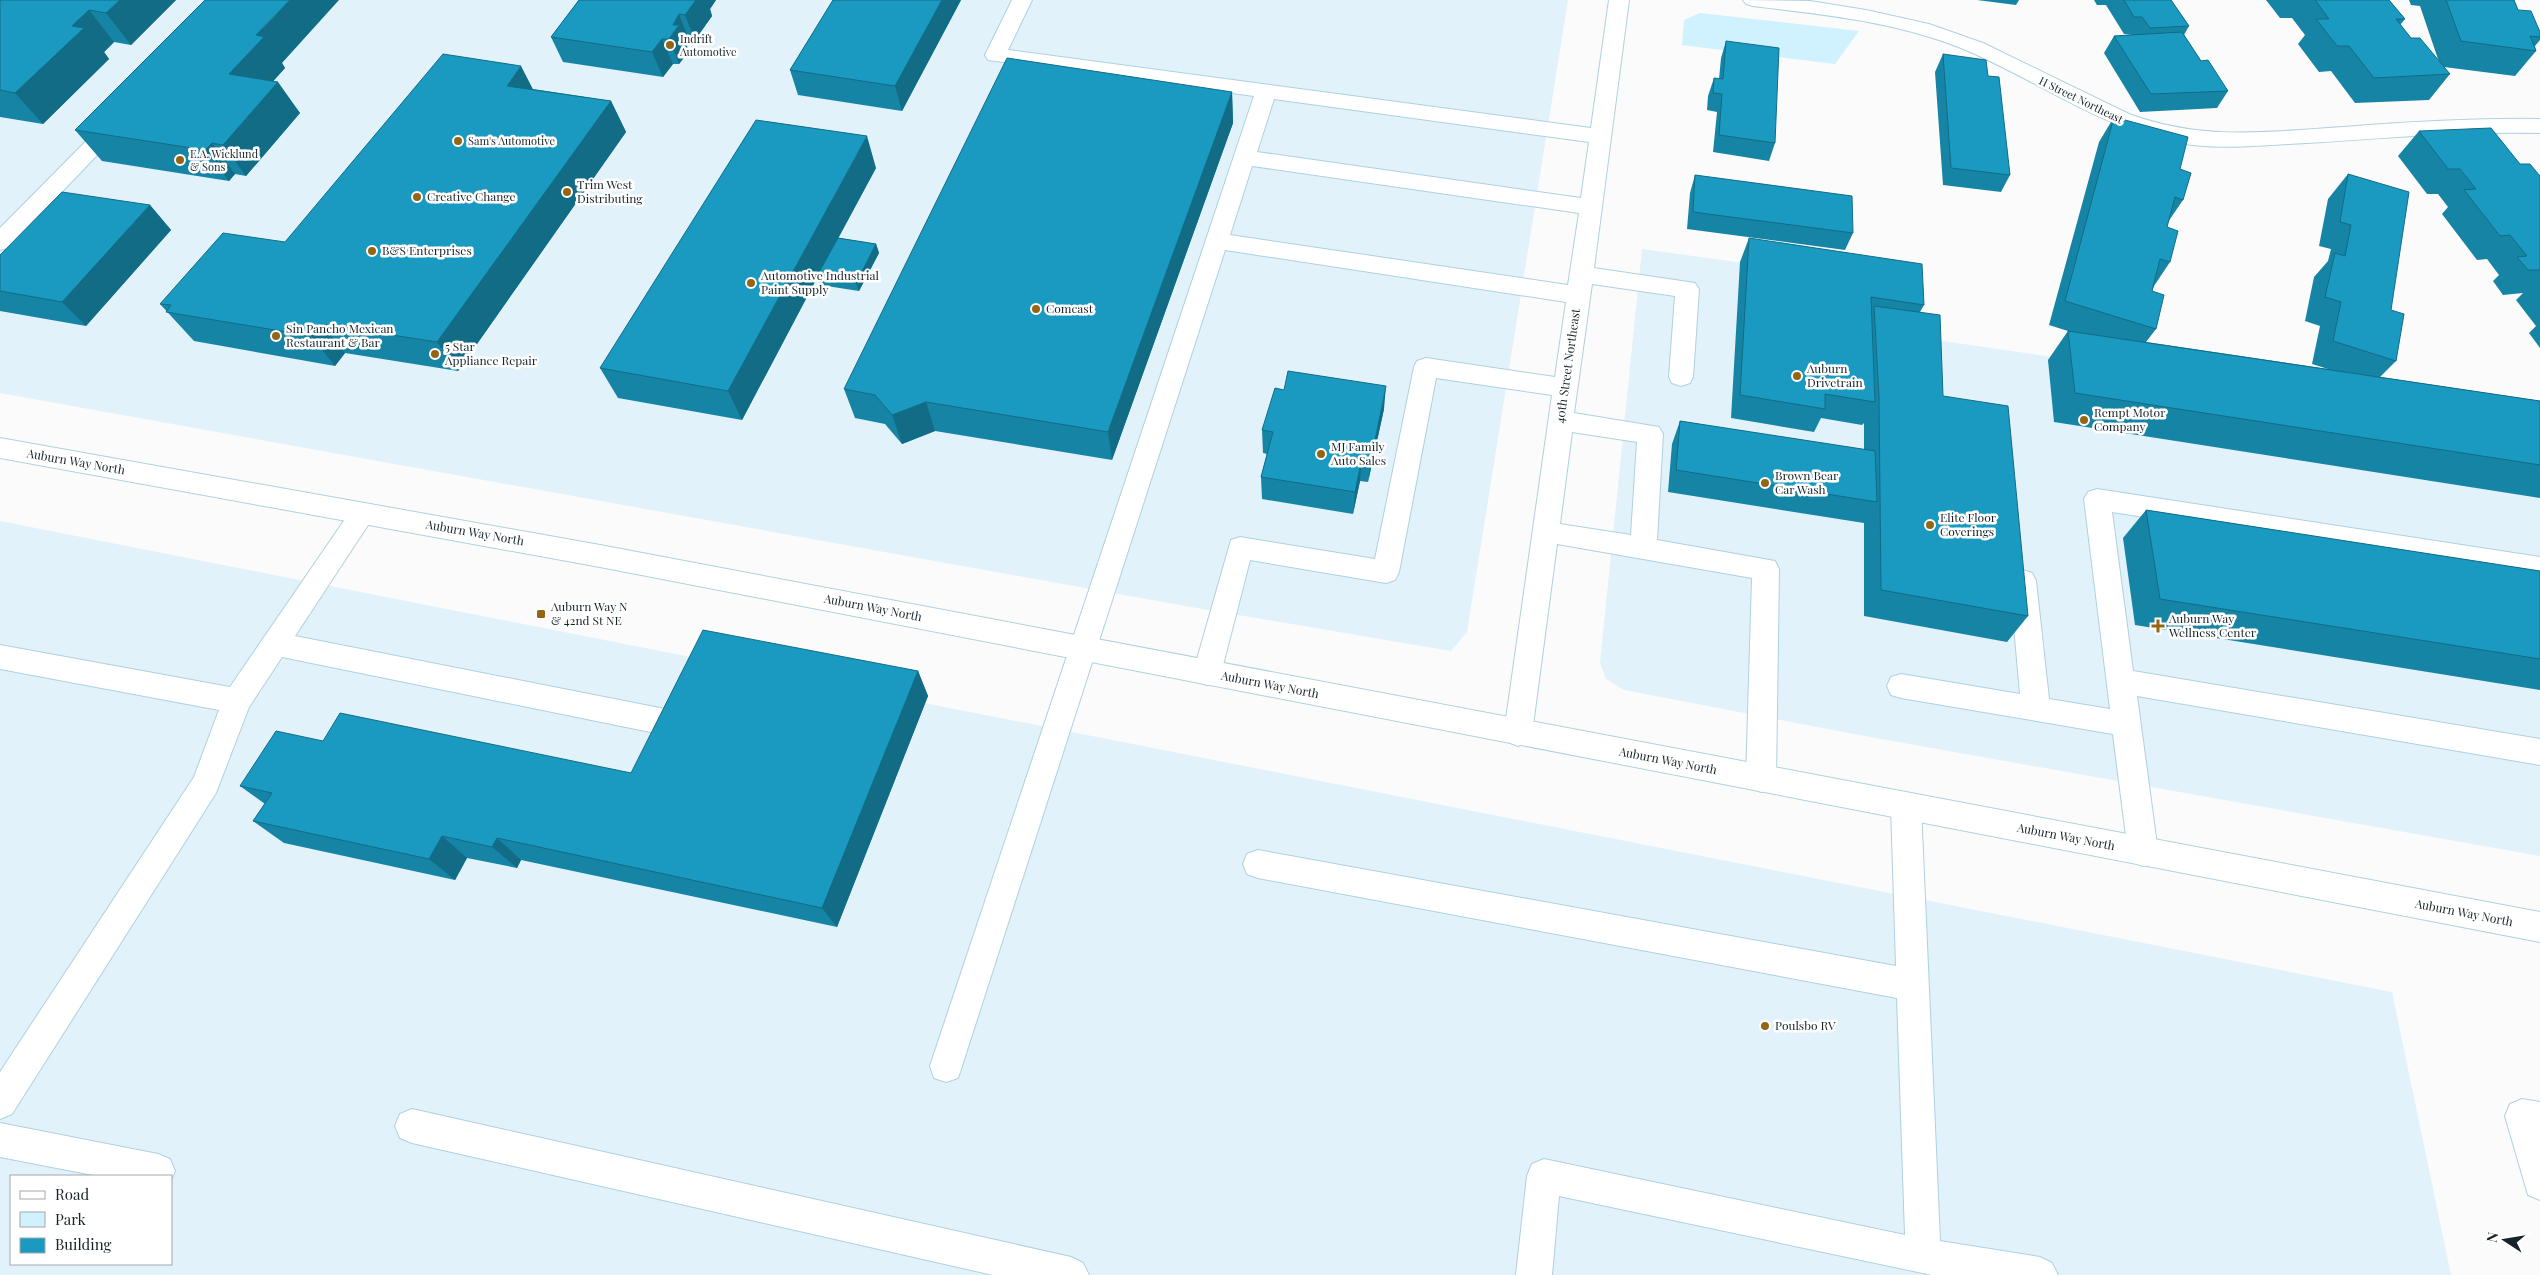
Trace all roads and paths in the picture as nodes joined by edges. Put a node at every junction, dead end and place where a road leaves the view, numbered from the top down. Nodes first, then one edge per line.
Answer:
1 (1022, 0) edge
2 (1619, 0) edge
3 (1753, 0) edge
4 (1266, 91) junction
5 (134, 104) edge
6 (2540, 126) edge
7 (1600, 136) junction
8 (1245, 158) junction
9 (1591, 207) junction
10 (31, 210) junction
11 (0, 214) edge
12 (0, 242) edge
13 (1217, 242) junction
14 (1580, 284) junction
15 (1681, 377) dead end
16 (1565, 388) junction
17 (1561, 421) junction
18 (0, 448) edge
19 (363, 513) junction
20 (1546, 532) junction
21 (1643, 548) junction
22 (2020, 553) edge
23 (2540, 568) edge
24 (274, 644) junction
25 (1082, 649) junction
26 (0, 657) edge
27 (1207, 673) junction
28 (2121, 681) junction
29 (1901, 686) dead end
30 (237, 701) junction
31 (2036, 709) junction
32 (665, 722) edge
33 (2126, 724) junction
34 (1518, 733) junction
35 (2540, 752) edge
36 (1761, 779) junction
37 (1906, 806) junction
38 (2143, 852) junction
39 (1258, 864) dead end
40 (2540, 927) edge
41 (1913, 985) junction
42 (946, 1066) dead end
43 (0, 1102) edge
44 (2540, 1119) edge
45 (412, 1126) dead end
46 (0, 1140) edge
47 (158, 1171) dead end
48 (2540, 1183) edge
49 (1923, 1256) junction
50 (1071, 1275) edge
51 (1534, 1275) edge
52 (2040, 1275) edge

1 - 4 main road
2 - 7 main road, 40th Street Northeast
3 - 6 main road, H Street Northeast
4 - 7 main road
4 - 8 main road
5 - 10 main road
7 - 9 main road, 40th Street Northeast
8 - 9 main road
8 - 13 main road
9 - 14 main road, 40th Street Northeast
10 - 11 main road
10 - 12 main road
13 - 14 main road
13 - 25 main road
14 - 15 main road
14 - 16 main road, 40th Street Northeast
16 - 17 main road, 40th Street Northeast
16 - 27 main road
17 - 20 main road, 40th Street Northeast
17 - 21 main road
18 - 19 main road, Auburn Way North
19 - 24 main road
19 - 25 main road, Auburn Way North
20 - 21 main road
20 - 34 main road, 40th Street Northeast
21 - 36 main road
22 - 31 main road
23 - 28 main road
24 - 30 main road
24 - 32 main road
25 - 27 main road, Auburn Way North
25 - 42 main road
26 - 30 main road
27 - 34 main road, Auburn Way North
28 - 33 main road
28 - 35 main road
29 - 31 main road
30 - 43 main road
31 - 33 main road
33 - 38 main road
34 - 36 main road, Auburn Way North
36 - 37 main road, Auburn Way North
37 - 38 main road, Auburn Way North
37 - 41 main road
38 - 40 main road, Auburn Way North
39 - 41 main road
41 - 49 main road
44 - 48 main road
45 - 50 main road
46 - 47 main road
49 - 51 main road
49 - 52 main road

